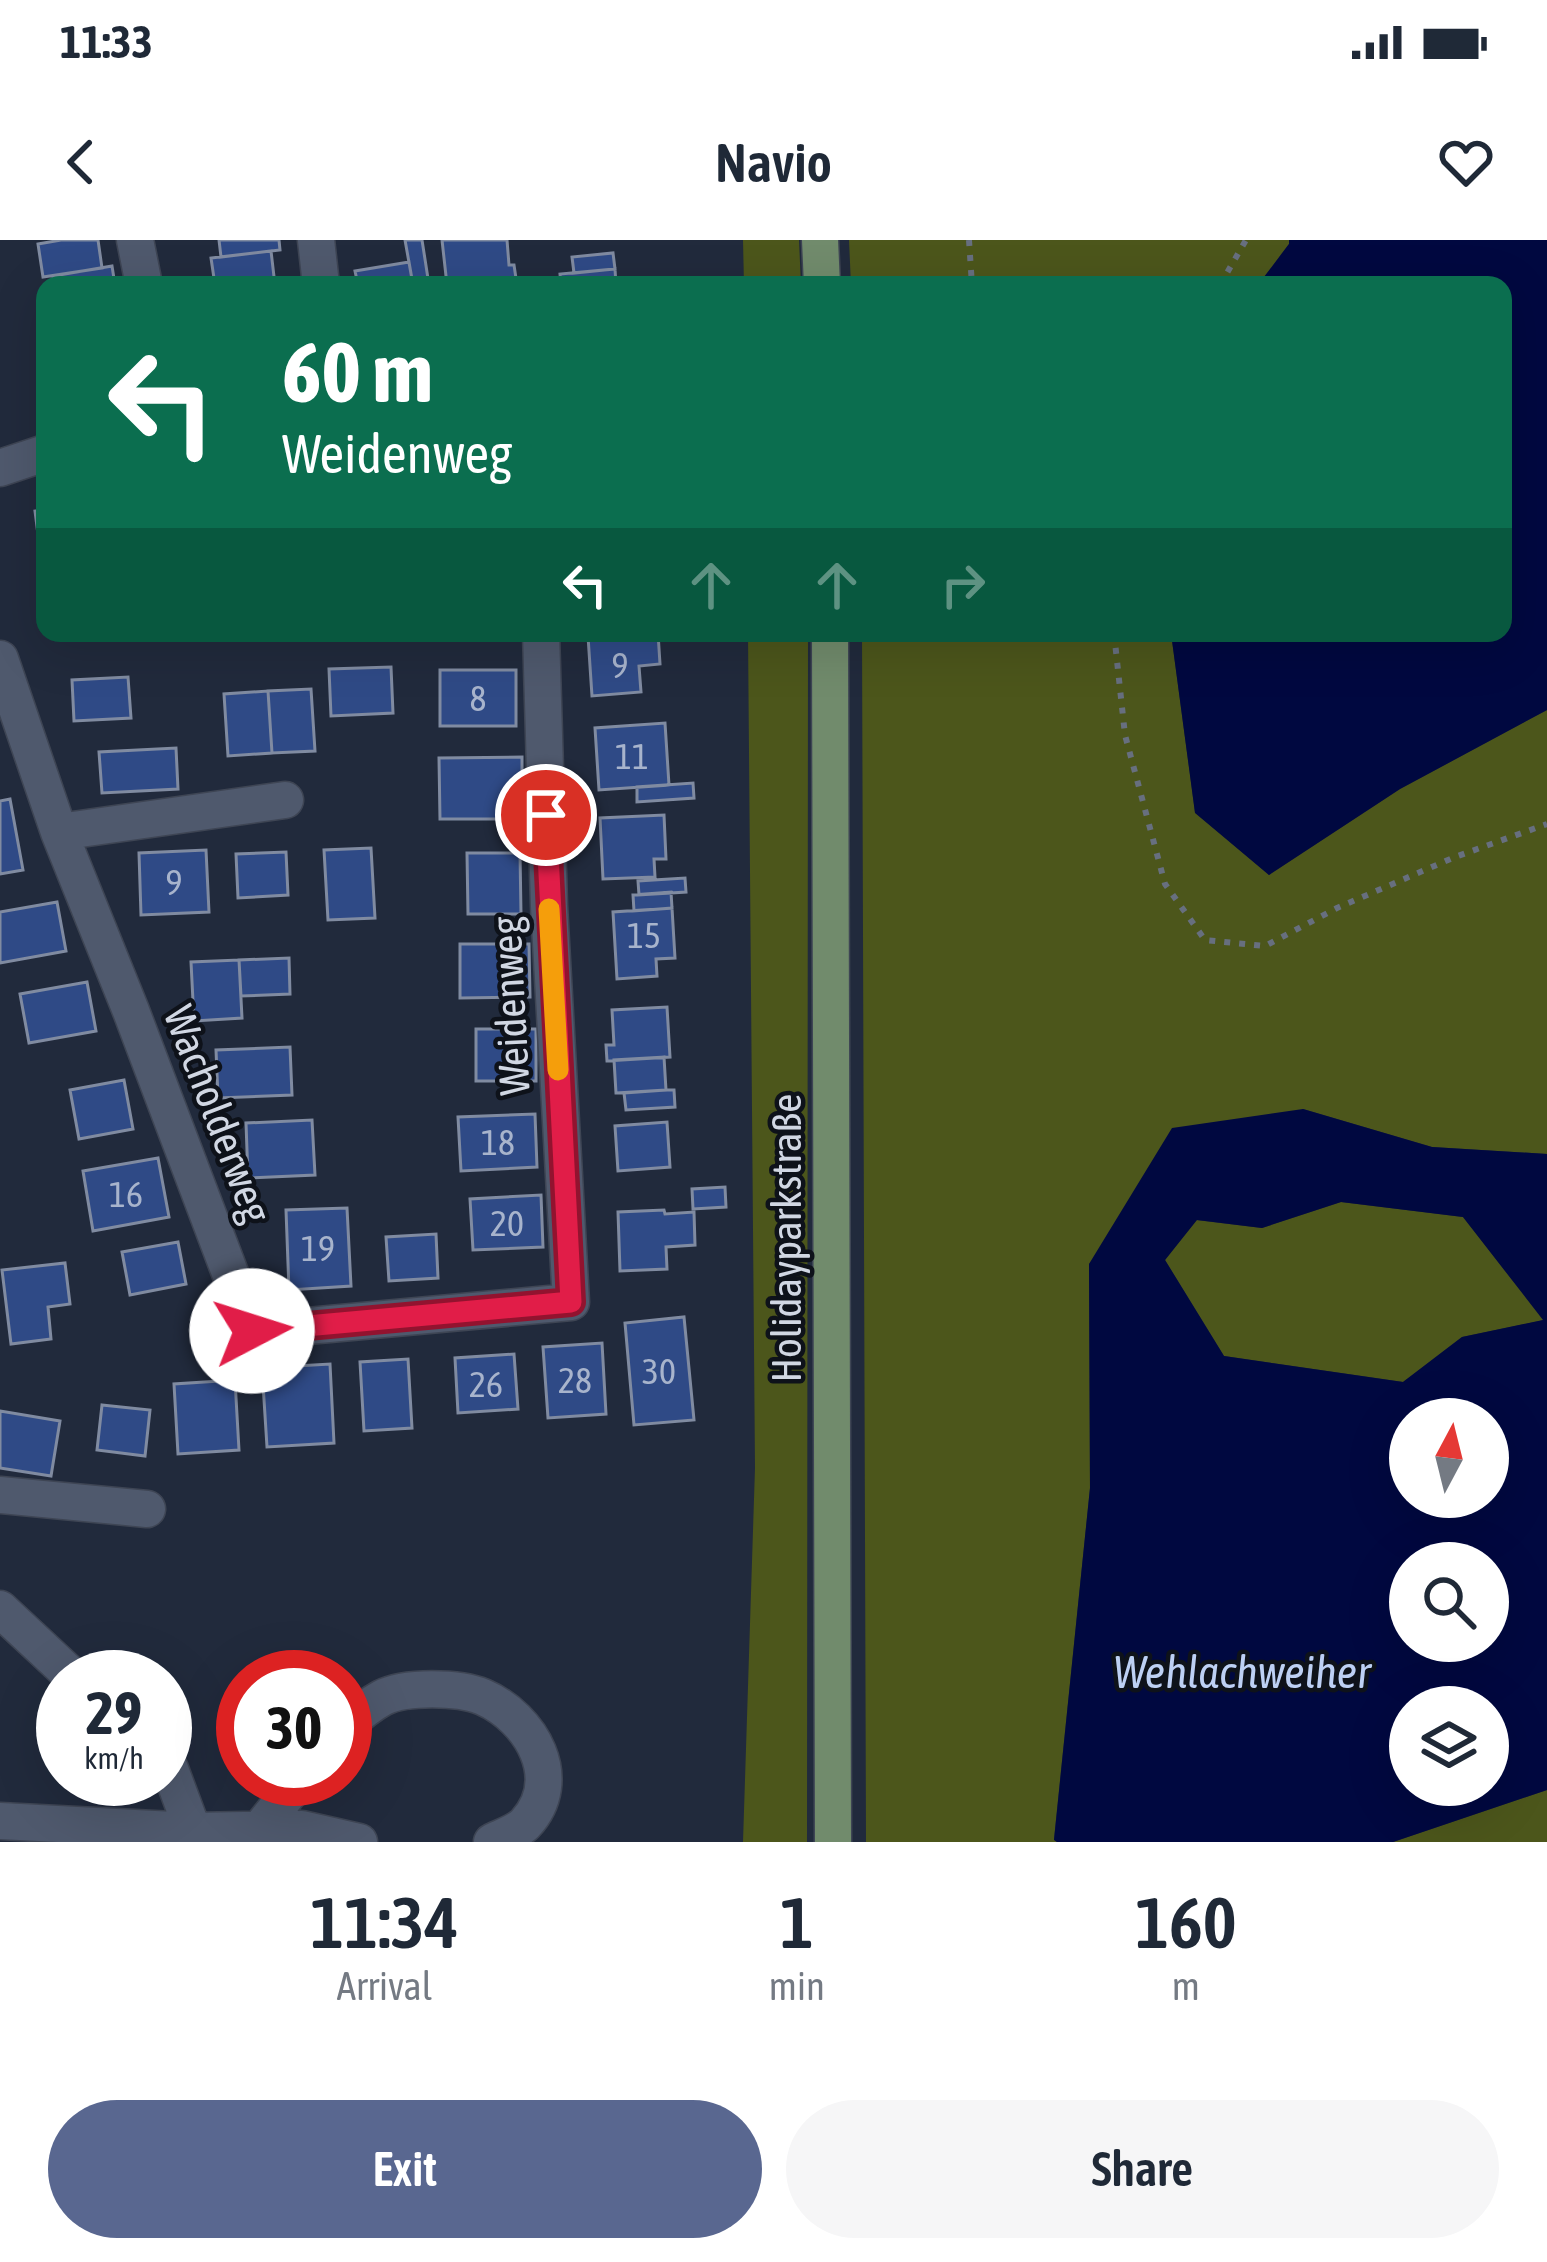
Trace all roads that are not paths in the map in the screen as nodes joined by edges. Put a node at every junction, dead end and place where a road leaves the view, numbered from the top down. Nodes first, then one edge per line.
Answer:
1 (135, 240) edge
2 (316, 240) edge
3 (820, 240) edge
4 (142, 276) edge
5 (320, 276) edge
6 (822, 276) edge
7 (36, 456) edge
8 (0, 468) edge
9 (541, 642) edge
10 (830, 642) edge
11 (0, 659) edge
12 (285, 800) dead end
13 (59, 832) junction
14 (571, 1302) joint
15 (0, 1496) edge
16 (148, 1509) dead end
17 (0, 1609) edge
18 (44, 1650) edge
19 (372, 1706) edge
20 (184, 1806) edge
21 (278, 1806) edge
22 (0, 1820) edge
23 (259, 1830) junction
24 (193, 1831) junction
25 (359, 1842) edge
26 (492, 1842) edge
27 (832, 1842) edge

1 - 4 street
2 - 5 street
3 - 6 main road
7 - 8 street
9 - 14 street, Weidenweg
10 - 27 main road, Holidayparkstraße
11 - 13 street, Wacholderweg
12 - 13 street
13 - 14 street, Wacholderweg
15 - 16 street
17 - 18 street
19 - 26 street
20 - 24 street
21 - 23 street
22 - 24 street
23 - 24 street
23 - 25 street

